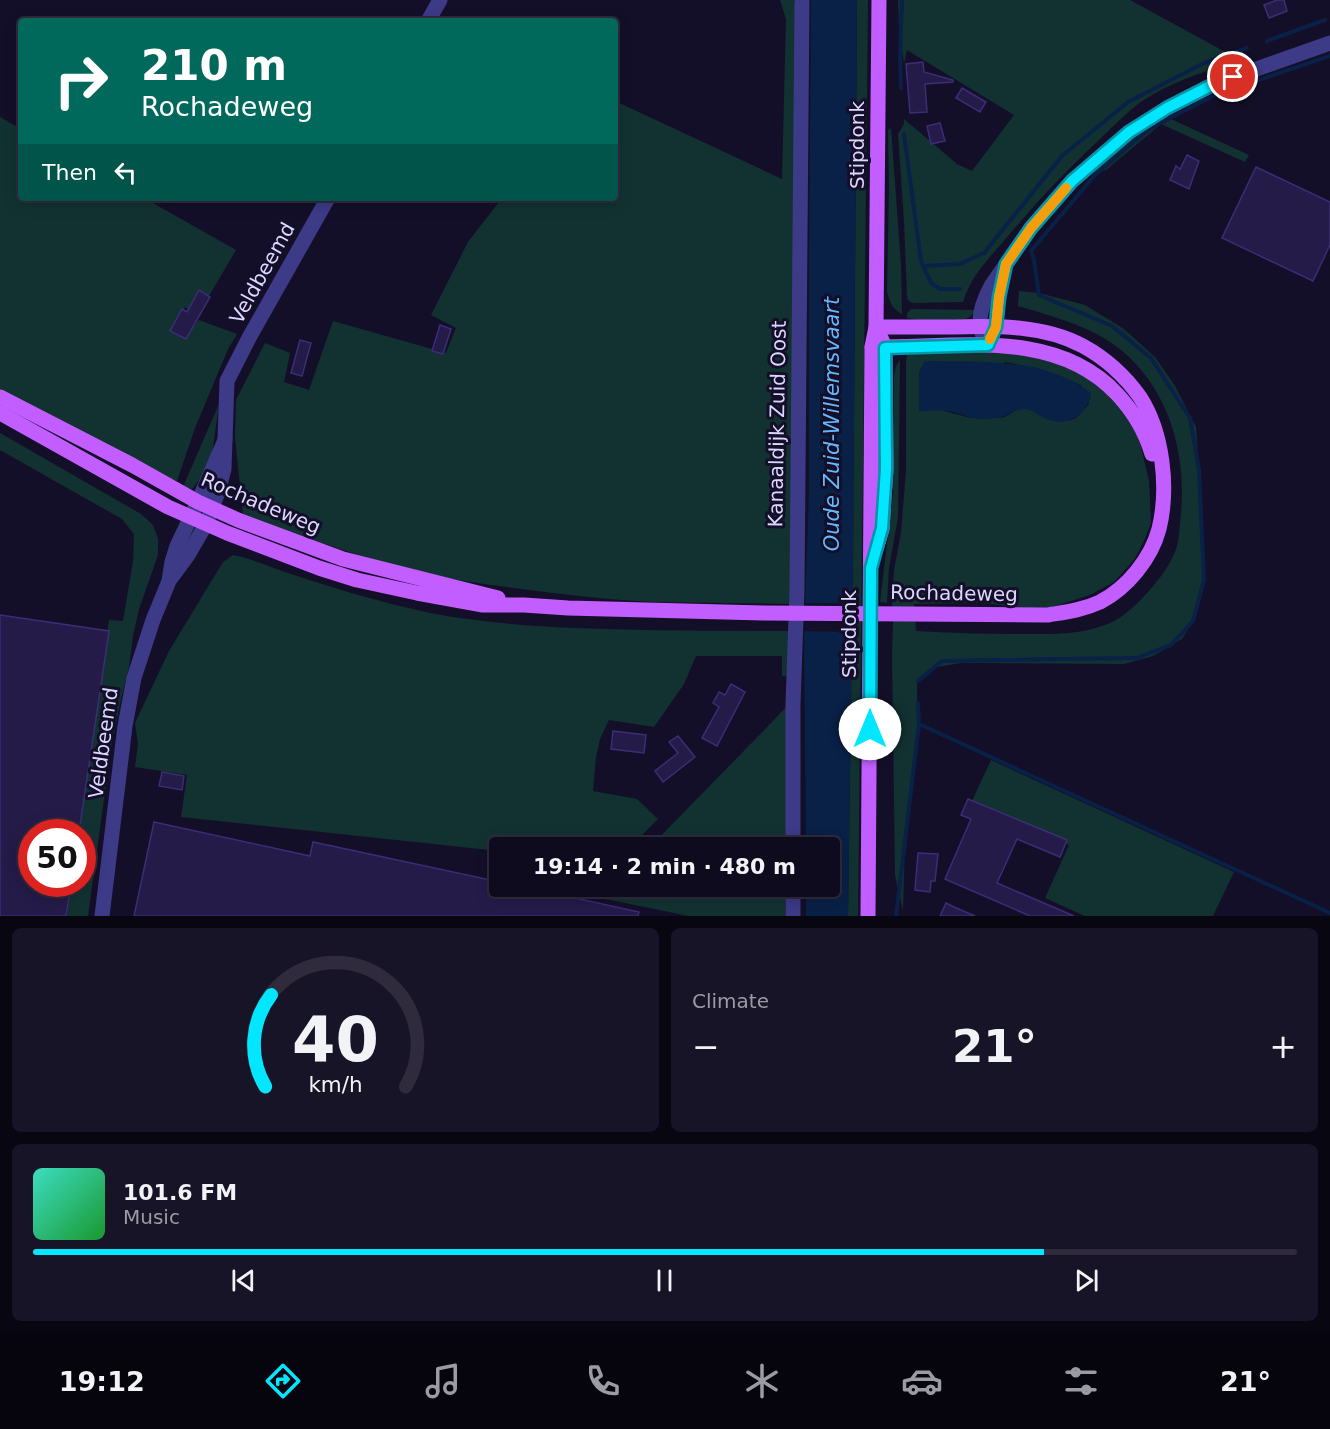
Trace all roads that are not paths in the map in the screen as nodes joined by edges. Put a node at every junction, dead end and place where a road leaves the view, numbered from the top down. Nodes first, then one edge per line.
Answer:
1 (440, 0) edge
2 (802, 0) edge
3 (879, 0) edge
4 (430, 18) edge
5 (1330, 43) edge
6 (326, 201) edge
7 (1006, 264) junction
8 (980, 326) junction
9 (876, 327) junction
10 (996, 327) junction
11 (988, 345) junction
12 (878, 347) junction
13 (0, 397) edge
14 (0, 413) edge
15 (1163, 488) junction
16 (205, 505) junction
17 (191, 517) junction
18 (206, 524) junction
19 (169, 581) junction
20 (524, 605) junction
21 (793, 837) edge
22 (793, 897) edge
23 (102, 916) edge
24 (794, 916) edge
25 (868, 916) edge

1 - 4 street
2 - 21 street, Kanaaldijk Zuid Oost
3 - 9 main road, Stipdonk
5 - 7 street
6 - 16 street, Veldbeemd
7 - 8 street
7 - 10 street
8 - 9 main road, Rochadeweg
8 - 10 main road, Rochadeweg
8 - 11 street
9 - 12 main road, Stipdonk
10 - 11 street
10 - 15 main road, Rochadeweg
11 - 12 main road, Rochadeweg
11 - 15 main road, Rochadeweg
12 - 25 main road, Stipdonk
13 - 16 main road, Rochadeweg
14 - 17 main road, Rochadeweg
15 - 20 main road, Rochadeweg
16 - 17 street, Veldbeemd
16 - 18 street, Veldbeemd
16 - 20 main road, Rochadeweg
17 - 18 main road, Rochadeweg
17 - 19 street, Veldbeemd
18 - 19 street, Veldbeemd
18 - 20 main road, Rochadeweg
19 - 23 street, Veldbeemd
22 - 24 street

